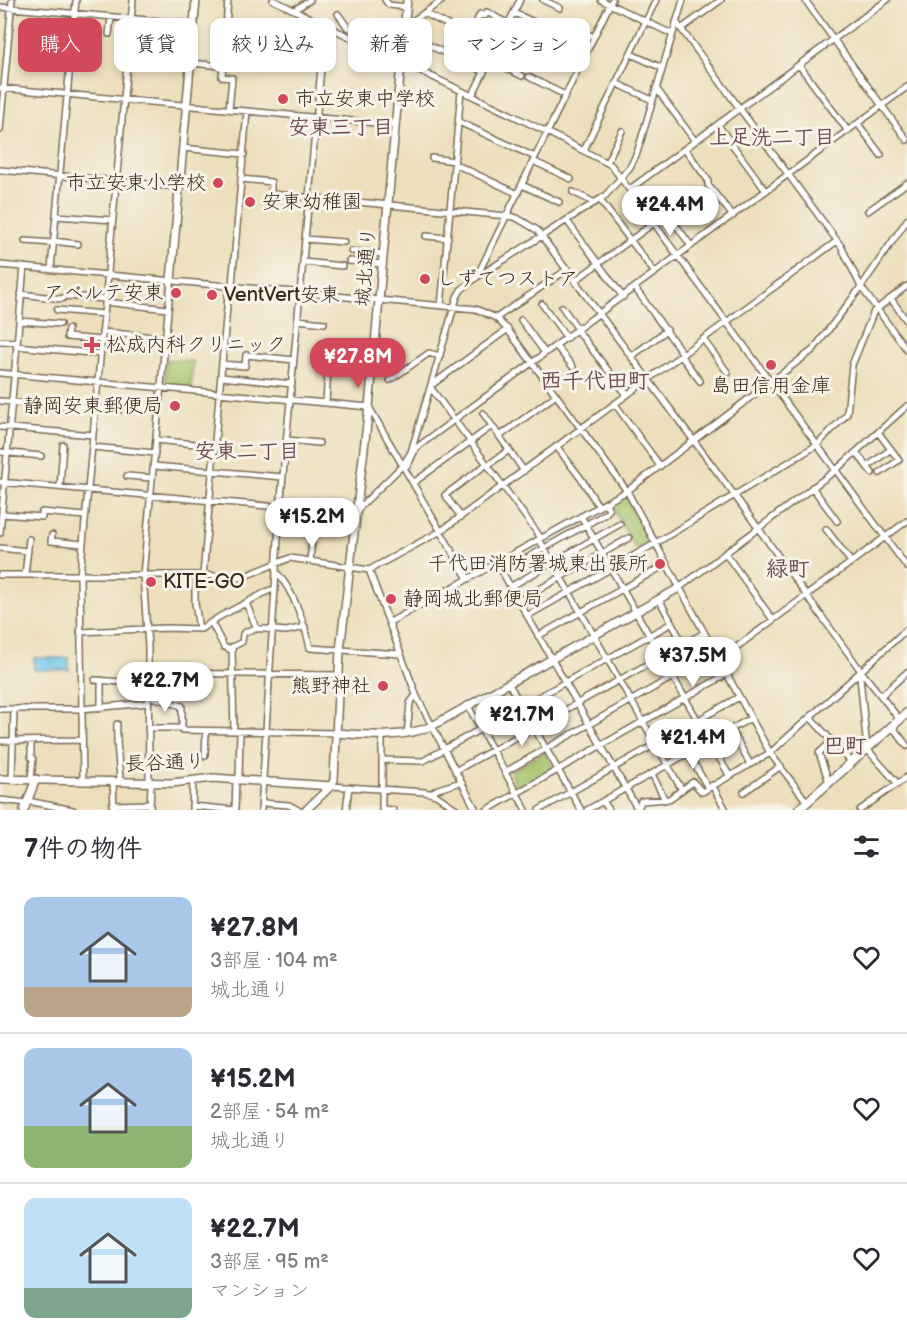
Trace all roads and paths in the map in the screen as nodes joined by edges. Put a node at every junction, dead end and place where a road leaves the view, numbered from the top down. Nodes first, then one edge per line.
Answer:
1 (12, 0) edge
2 (76, 0) edge
3 (133, 0) edge
4 (196, 0) edge
5 (228, 0) edge
6 (273, 0) edge
7 (310, 0) edge
8 (386, 0) edge
9 (443, 0) edge
10 (520, 0) edge
11 (543, 0) edge
12 (601, 0) edge
13 (656, 0) edge
14 (683, 0) edge
15 (721, 0) edge
16 (805, 0) edge
17 (887, 0) edge
18 (611, 2) edge
19 (406, 3) edge
20 (0, 7) edge
21 (12, 8) junction
22 (560, 8) dead end
23 (294, 10) junction
24 (424, 13) junction
25 (514, 13) junction
26 (74, 14) junction
27 (338, 14) dead end
28 (111, 17) junction
29 (118, 18) edge
30 (132, 18) edge
31 (194, 18) edge
32 (227, 18) edge
33 (311, 18) edge
34 (405, 18) edge
35 (418, 18) edge
36 (478, 18) edge
37 (498, 18) edge
38 (511, 18) edge
39 (525, 18) edge
40 (646, 22) junction
41 (676, 22) junction
42 (444, 23) edge
43 (348, 28) joint
44 (681, 29) junction
45 (336, 31) edge
46 (340, 33) junction
47 (109, 34) dead end
48 (672, 34) junction
49 (590, 35) edge
50 (348, 37) edge
51 (594, 37) junction
52 (834, 39) junction
53 (630, 54) junction
54 (799, 65) junction
55 (662, 68) junction
56 (127, 72) edge
57 (189, 72) edge
58 (222, 72) edge
59 (320, 72) edge
60 (401, 72) edge
61 (422, 72) edge
62 (484, 72) edge
63 (514, 72) edge
64 (522, 76) dead end
65 (529, 77) dead end
66 (616, 83) junction
67 (656, 88) junction
68 (906, 88) edge
69 (2, 89) edge
70 (461, 91) junction
71 (67, 94) junction
72 (565, 95) junction
73 (472, 96) junction
74 (124, 100) junction
75 (652, 100) junction
76 (186, 105) junction
77 (882, 105) junction
78 (739, 108) junction
79 (228, 109) junction
80 (247, 111) junction
81 (316, 117) junction
82 (459, 122) junction
83 (858, 124) junction
84 (396, 125) junction
85 (718, 125) junction
86 (0, 130) edge
87 (622, 131) dead end
88 (848, 131) junction
89 (547, 132) junction
90 (907, 140) edge
91 (695, 141) junction
92 (182, 148) junction
93 (685, 149) junction
94 (584, 150) junction
95 (244, 154) junction
96 (881, 155) dead end
97 (432, 158) dead end
98 (534, 159) junction
99 (455, 162) junction
100 (607, 162) junction
101 (0, 170) edge
102 (59, 175) junction
103 (788, 175) junction
104 (621, 177) junction
105 (242, 179) junction
106 (571, 179) dead end
107 (117, 181) junction
108 (907, 183) edge
109 (522, 185) junction
110 (179, 187) junction
111 (630, 189) junction
112 (766, 191) junction
113 (573, 192) dead end
114 (675, 193) dead end
115 (518, 194) junction
116 (309, 198) junction
117 (598, 201) junction
118 (559, 202) dead end
119 (388, 206) junction
120 (450, 211) junction
121 (868, 211) dead end
122 (647, 213) junction
123 (668, 214) dead end
124 (56, 216) junction
125 (508, 216) junction
126 (733, 216) junction
127 (113, 220) junction
128 (567, 220) junction
129 (907, 220) edge
130 (654, 223) junction
131 (426, 236) dead end
132 (543, 236) junction
133 (448, 238) junction
134 (305, 239) junction
135 (630, 240) junction
136 (24, 241) dead end
137 (837, 241) junction
138 (53, 242) junction
139 (344, 242) dead end
140 (78, 244) dead end
141 (692, 246) junction
142 (351, 251) dead end
143 (384, 254) junction
144 (678, 256) junction
145 (349, 261) dead end
146 (303, 262) junction
147 (598, 263) junction
148 (383, 264) junction
149 (0, 265) edge
150 (342, 266) dead end
151 (24, 267) junction
152 (568, 269) junction
153 (51, 270) junction
154 (655, 273) junction
155 (107, 275) junction
156 (477, 277) junction
157 (171, 280) junction
158 (576, 280) junction
159 (231, 285) junction
160 (907, 286) edge
161 (861, 287) junction
162 (635, 288) junction
163 (300, 292) junction
164 (21, 294) junction
165 (623, 297) junction
166 (891, 298) junction
167 (380, 299) junction
168 (105, 301) junction
169 (542, 304) dead end
170 (441, 306) junction
171 (454, 307) junction
172 (562, 307) dead end
173 (168, 309) junction
174 (877, 309) junction
175 (57, 310) dead end
176 (600, 313) junction
177 (104, 314) junction
178 (496, 318) junction
179 (298, 320) junction
180 (521, 320) dead end
181 (19, 321) junction
182 (907, 321) edge
183 (726, 322) junction
184 (324, 323) dead end
185 (60, 324) dead end
186 (68, 329) dead end
187 (508, 329) junction
188 (578, 330) junction
189 (667, 330) junction
190 (102, 332) junction
191 (166, 338) junction
192 (567, 338) junction
193 (703, 339) junction
194 (101, 340) junction
195 (0, 341) edge
196 (17, 344) junction
197 (556, 346) junction
198 (907, 350) edge
199 (545, 353) junction
200 (100, 354) junction
201 (682, 355) junction
202 (440, 356) junction
203 (632, 356) junction
204 (294, 360) junction
205 (532, 363) junction
206 (222, 364) junction
207 (573, 367) dead end
208 (328, 368) dead end
209 (0, 373) edge
210 (728, 373) dead end
211 (14, 375) junction
212 (221, 377) junction
213 (390, 380) dead end
214 (649, 380) junction
215 (700, 381) dead end
216 (771, 382) junction
217 (98, 383) junction
218 (292, 384) junction
219 (431, 387) junction
220 (162, 388) junction
221 (219, 393) junction
222 (556, 395) junction
223 (627, 395) junction
224 (0, 400) edge
225 (290, 400) junction
226 (12, 402) junction
227 (326, 403) junction
228 (615, 404) junction
229 (907, 406) edge
230 (369, 407) junction
231 (95, 409) junction
232 (119, 410) dead end
233 (483, 413) dead end
234 (455, 420) junction
235 (492, 426) junction
236 (0, 427) edge
237 (9, 428) junction
238 (581, 429) junction
239 (878, 432) junction
240 (93, 435) junction
241 (500, 436) junction
242 (287, 440) junction
243 (693, 440) junction
244 (156, 441) junction
245 (470, 441) junction
246 (319, 443) dead end
247 (63, 445) dead end
248 (817, 445) junction
249 (214, 446) junction
250 (92, 447) junction
251 (557, 447) junction
252 (891, 449) junction
253 (509, 450) junction
254 (0, 452) edge
255 (856, 452) junction
256 (7, 453) junction
257 (155, 453) junction
258 (41, 456) dead end
259 (488, 465) junction
260 (154, 466) junction
261 (404, 466) junction
262 (660, 466) junction
263 (867, 467) junction
264 (212, 470) junction
265 (836, 470) junction
266 (524, 471) junction
267 (872, 473) dead end
268 (880, 473) dead end
269 (127, 476) dead end
270 (283, 477) junction
271 (152, 478) junction
272 (2, 482) edge
273 (413, 483) junction
274 (503, 486) junction
275 (60, 487) junction
276 (812, 487) junction
277 (88, 490) junction
278 (627, 491) junction
279 (150, 496) junction
280 (735, 496) junction
281 (209, 501) junction
282 (606, 502) junction
283 (599, 507) junction
284 (280, 508) junction
285 (315, 510) junction
286 (357, 512) junction
287 (1, 516) edge
288 (85, 516) junction
289 (581, 516) junction
290 (461, 517) junction
291 (837, 521) dead end
292 (907, 521) edge
293 (620, 524) dead end
294 (586, 525) junction
295 (758, 528) junction
296 (826, 529) dead end
297 (441, 531) junction
298 (0, 533) edge
299 (52, 535) dead end
300 (886, 537) junction
301 (540, 538) junction
302 (629, 538) dead end
303 (29, 539) dead end
304 (594, 539) junction
305 (656, 543) junction
306 (82, 544) junction
307 (0, 548) edge
308 (544, 548) junction
309 (28, 551) junction
310 (602, 553) junction
311 (725, 553) junction
312 (310, 561) junction
313 (276, 562) junction
314 (851, 562) junction
315 (497, 563) junction
316 (552, 563) junction
317 (667, 564) junction
318 (351, 567) junction
319 (907, 567) edge
320 (611, 568) junction
321 (369, 570) junction
322 (276, 572) junction
323 (502, 572) junction
324 (0, 575) edge
325 (25, 575) junction
326 (143, 575) junction
327 (195, 575) junction
328 (202, 575) junction
329 (80, 576) junction
330 (560, 578) junction
331 (468, 579) junction
332 (510, 587) junction
333 (679, 588) junction
334 (274, 590) junction
335 (623, 590) junction
336 (569, 592) junction
337 (806, 596) junction
338 (659, 599) junction
339 (519, 601) junction
340 (246, 603) junction
341 (636, 612) junction
342 (581, 613) junction
343 (527, 616) junction
344 (772, 620) junction
345 (211, 622) junction
346 (390, 622) junction
347 (672, 623) junction
348 (305, 627) junction
349 (147, 629) junction
350 (199, 629) junction
351 (257, 629) junction
352 (907, 629) edge
353 (272, 630) junction
354 (80, 633) junction
355 (704, 633) junction
356 (649, 635) junction
357 (538, 636) junction
358 (594, 636) junction
359 (683, 644) junction
360 (231, 650) junction
361 (340, 650) junction
362 (715, 653) junction
363 (401, 654) junction
364 (661, 657) junction
365 (552, 659) junction
366 (607, 659) junction
367 (719, 660) junction
368 (861, 671) junction
369 (907, 672) edge
370 (148, 673) junction
371 (233, 673) junction
372 (269, 674) junction
373 (727, 674) junction
374 (339, 675) junction
375 (673, 677) junction
376 (618, 680) junction
377 (564, 682) junction
378 (148, 684) junction
379 (509, 684) junction
380 (416, 695) junction
381 (148, 696) junction
382 (881, 696) junction
383 (740, 697) junction
384 (685, 698) junction
385 (630, 701) junction
386 (148, 703) junction
387 (576, 704) junction
388 (468, 706) junction
389 (522, 706) junction
390 (101, 708) junction
391 (0, 709) edge
392 (14, 709) junction
393 (81, 709) junction
394 (903, 716) edge
395 (810, 717) junction
396 (751, 718) junction
397 (698, 720) junction
398 (643, 722) junction
399 (117, 724) dead end
400 (589, 725) junction
401 (432, 726) junction
402 (892, 726) junction
403 (534, 727) junction
404 (148, 728) junction
405 (182, 728) junction
406 (480, 729) junction
407 (731, 729) junction
408 (206, 731) junction
409 (237, 731) junction
410 (265, 731) junction
411 (336, 733) junction
412 (407, 734) junction
413 (382, 735) junction
414 (82, 740) junction
415 (0, 741) edge
416 (13, 741) junction
417 (31, 741) junction
418 (709, 741) junction
419 (832, 741) junction
420 (655, 744) junction
421 (600, 745) junction
422 (907, 746) edge
423 (547, 748) junction
424 (867, 749) junction
425 (444, 750) junction
426 (493, 750) junction
427 (688, 753) junction
428 (771, 753) junction
429 (205, 756) dead end
430 (382, 760) junction
431 (852, 763) junction
432 (750, 764) junction
433 (667, 765) junction
434 (781, 766) junction
435 (613, 768) junction
436 (559, 769) junction
437 (456, 771) junction
438 (505, 772) junction
439 (652, 774) junction
440 (729, 775) junction
441 (907, 777) edge
442 (0, 779) edge
443 (12, 779) junction
444 (34, 779) junction
445 (238, 779) junction
446 (83, 781) junction
447 (116, 781) junction
448 (193, 781) junction
449 (262, 781) junction
450 (150, 782) junction
451 (461, 782) junction
452 (829, 782) junction
453 (898, 784) junction
454 (331, 786) junction
455 (349, 787) junction
456 (710, 787) junction
457 (382, 789) junction
458 (625, 789) junction
459 (682, 790) junction
460 (571, 792) junction
461 (744, 792) dead end
462 (517, 793) junction
463 (431, 794) junction
464 (0, 800) edge
465 (665, 800) junction
466 (603, 801) junction
467 (807, 802) junction
468 (26, 805) edge
469 (113, 807) edge
470 (150, 807) edge
471 (261, 807) edge
472 (51, 808) edge
473 (192, 808) edge
474 (382, 809) edge
475 (73, 810) edge
476 (235, 810) edge
477 (298, 810) edge
478 (306, 810) edge
479 (346, 810) edge
480 (393, 810) edge
481 (458, 810) edge
482 (476, 810) edge
483 (487, 810) edge
484 (526, 810) edge
485 (539, 810) edge
486 (581, 810) edge
487 (587, 810) edge
488 (609, 810) edge
489 (638, 810) edge
490 (726, 810) edge
491 (798, 810) edge
492 (860, 810) edge

1 - 21 street
2 - 26 street
3 - 30 street
4 - 31 street
5 - 32 street
6 - 23 street
7 - 23 street
8 - 19 street
9 - 24 street
10 - 25 street
11 - 22 street
12 - 18 street
13 - 40 street
14 - 41 street
15 - 44 street
16 - 52 street
17 - 52 street
18 - 40 street
18 - 51 street
19 - 34 street, 城北通り
20 - 21 street
21 - 26 street
21 - 69 street
23 - 33 street
24 - 35 street
24 - 42 street
25 - 38 street
25 - 39 street
26 - 28 street
26 - 71 street
27 - 43 street
28 - 29 street
28 - 47 street
36 - 37 street
40 - 48 street
40 - 53 street
41 - 44 street
41 - 48 street
43 - 46 street
44 - 78 street
45 - 46 street
46 - 50 street
48 - 55 street
49 - 51 street
51 - 72 street
52 - 54 street
52 - 77 street
53 - 55 street
53 - 66 street
54 - 78 street
54 - 88 street
55 - 67 street
56 - 74 street
57 - 76 street
58 - 79 street
59 - 81 street
60 - 84 street, 城北通り
61 - 70 street
62 - 73 street
63 - 64 street
65 - 72 street
66 - 75 street
66 - 94 street
67 - 75 street
67 - 91 street
68 - 77 street
69 - 71 street
69 - 86 street
70 - 73 street
70 - 82 street
71 - 74 street
71 - 102 street
72 - 89 street
73 - 89 street
74 - 76 street
74 - 107 street
75 - 104 street
76 - 79 street
76 - 92 street
77 - 83 street
77 - 90 street
78 - 85 street
78 - 103 street
79 - 80 street
80 - 81 street
80 - 95 street
81 - 84 street
81 - 116 street
82 - 98 street
82 - 99 street
83 - 88 street
83 - 96 street
84 - 119 street, 城北通り
85 - 91 street
85 - 112 street
87 - 100 street
88 - 103 street
89 - 94 street
89 - 98 street
91 - 93 street
92 - 95 street
92 - 110 street
93 - 111 street
93 - 126 street
94 - 100 street
95 - 105 street
97 - 99 street
98 - 106 street
98 - 109 street
99 - 115 street
99 - 120 street
100 - 104 street
101 - 102 street
102 - 107 street
102 - 124 street
103 - 112 street
103 - 137 street
104 - 111 street
104 - 117 street
105 - 116 street
105 - 159 street
107 - 110 street
107 - 127 street
108 - 121 street
109 - 115 street
109 - 118 street
110 - 157 street
111 - 122 street
112 - 126 street
113 - 117 street
114 - 122 street
115 - 125 street
116 - 119 street
116 - 134 street
117 - 128 street
117 - 135 street
119 - 120 street
119 - 143 street, 城北通り
120 - 125 street
120 - 133 street
122 - 130 street
123 - 141 street
124 - 127 street
124 - 138 street
125 - 132 street
125 - 156 street
126 - 141 street
127 - 155 street
128 - 132 street
128 - 147 street
129 - 161 street
130 - 135 street
130 - 144 street
131 - 133 street
132 - 152 street
132 - 156 street
133 - 170 street
134 - 139 street
134 - 146 street
135 - 147 street
135 - 154 street
136 - 138 street
137 - 161 street
137 - 183 street
138 - 140 street
138 - 153 street
141 - 144 street
142 - 143 street
143 - 148 street, 城北通り
144 - 154 street
144 - 183 street
145 - 148 street
146 - 150 street
146 - 163 street
147 - 158 street
147 - 165 street
148 - 167 street, 城北通り
149 - 151 street
151 - 153 street
151 - 164 street
152 - 158 street
152 - 178 street
153 - 155 street
154 - 162 street
155 - 157 street
155 - 168 street
156 - 171 street
157 - 159 street
157 - 173 street
158 - 176 street
159 - 163 street
159 - 206 street
160 - 166 street
161 - 174 street
161 - 216 street
162 - 165 street
162 - 189 street
163 - 167 street
163 - 179 street
164 - 168 street
164 - 181 street
165 - 176 street
166 - 174 street
166 - 182 street
167 - 170 street
167 - 230 street, 城北通り
168 - 173 street
168 - 177 street
169 - 192 street
170 - 171 street
171 - 178 street
171 - 202 street
172 - 188 street
173 - 191 street
174 - 198 street
174 - 248 street
175 - 177 street
176 - 188 street
176 - 203 street
177 - 190 street
178 - 187 street
179 - 184 street
179 - 204 street
180 - 199 street
181 - 185 street
181 - 196 street
183 - 193 street
183 - 216 street
186 - 194 street
187 - 205 street
187 - 219 street
188 - 192 street
188 - 223 street
189 - 201 street
189 - 203 street
190 - 191 street
190 - 194 street
191 - 220 street
192 - 197 street
193 - 201 street
193 - 210 street
194 - 200 street
195 - 196 street
196 - 200 street
196 - 211 street
197 - 199 street
197 - 207 street
199 - 205 street
200 - 217 street
201 - 214 street
201 - 215 street
202 - 213 street
202 - 219 street
203 - 214 street
204 - 206 street
204 - 218 street
205 - 222 street
205 - 234 street
206 - 212 street
208 - 227 street
209 - 211 street
211 - 217 street
211 - 226 street
212 - 218 street
212 - 221 street
214 - 223 street
214 - 243 street
216 - 243 street
216 - 248 street
217 - 220 street
217 - 231 street
218 - 225 street
219 - 234 street
219 - 261 street
220 - 221 street
220 - 244 street
221 - 225 street
221 - 249 street
222 - 238 street
222 - 241 street
223 - 228 street
224 - 226 street
225 - 227 street
225 - 242 street
226 - 231 street
226 - 237 street
227 - 230 street
228 - 238 street
228 - 262 street
229 - 239 street
230 - 261 street
230 - 286 street, 城北通り
231 - 232 street
231 - 240 street
233 - 235 street
234 - 245 street
234 - 261 street
235 - 241 street
235 - 245 street
236 - 237 street
237 - 240 street
237 - 256 street
238 - 251 street
238 - 278 street
239 - 252 street
239 - 255 street
240 - 250 street
241 - 253 street
242 - 246 street
242 - 270 street
243 - 262 street
243 - 280 street
244 - 249 street
244 - 257 street
245 - 259 street
245 - 273 street
247 - 275 street
248 - 265 street
248 - 280 street
249 - 264 street
250 - 257 street
250 - 277 street
251 - 266 street
251 - 283 street
252 - 263 street
252 - 268 street
253 - 259 street
253 - 266 street
254 - 256 street
255 - 263 street
255 - 265 street
256 - 258 street
256 - 272 street
257 - 260 street
259 - 274 street
259 - 290 street
260 - 264 street
260 - 271 street
261 - 273 street
261 - 286 street
262 - 278 street
263 - 267 street
264 - 270 street
264 - 281 street
265 - 276 street
265 - 300 street
266 - 274 street
269 - 271 street
270 - 284 street
271 - 279 street
272 - 275 street
272 - 287 street
273 - 297 street
274 - 290 street
274 - 301 street
275 - 277 street
276 - 291 street
276 - 295 street
277 - 279 street
277 - 288 street
278 - 282 street
278 - 305 street
279 - 281 street
279 - 326 street
280 - 295 street
280 - 305 street
281 - 284 street
281 - 328 street
282 - 283 street
282 - 294 street
283 - 289 street
284 - 285 street
284 - 313 street
285 - 286 street
285 - 312 street
286 - 318 street, 城北通り
287 - 288 street
287 - 298 street
288 - 306 street
289 - 294 street
289 - 301 street
290 - 297 street
292 - 300 street
293 - 304 street
294 - 304 street
294 - 308 street
295 - 311 street
295 - 337 street
296 - 314 street
297 - 321 street
297 - 331 street
299 - 306 street
300 - 314 street
300 - 319 street
301 - 308 street
301 - 315 street
302 - 310 street
303 - 309 street
304 - 310 street
304 - 316 street
305 - 317 street
305 - 320 street
306 - 329 street
307 - 309 street
308 - 316 street
308 - 323 street
309 - 325 street
310 - 320 street
310 - 330 street
311 - 333 street
311 - 344 street
312 - 313 street
312 - 318 street
313 - 322 street
313 - 328 street
314 - 337 street
315 - 323 street
315 - 331 street
316 - 330 street
316 - 332 street
317 - 333 street
317 - 335 street
318 - 321 street
318 - 361 street, 城北通り
320 - 335 street
320 - 336 street
321 - 346 street
322 - 334 street
322 - 348 street
323 - 332 street
324 - 325 street
325 - 329 street
326 - 327 street
326 - 329 street
326 - 349 street
327 - 328 street
327 - 350 street
329 - 354 street
330 - 336 street
330 - 339 street
331 - 346 street
332 - 339 street
333 - 338 street
333 - 355 street
334 - 340 street
334 - 353 street
335 - 341 street
335 - 342 street
336 - 342 street
336 - 343 street
337 - 344 street
337 - 368 street
338 - 341 street
338 - 347 street
339 - 343 street
340 - 345 street
340 - 351 street
341 - 356 street
341 - 358 street
342 - 357 street
342 - 358 street
343 - 357 street
344 - 367 street
345 - 350 street
345 - 360 street
346 - 363 street
347 - 356 street
347 - 359 street
348 - 353 street
348 - 361 street
349 - 350 street
349 - 354 street
349 - 370 street
351 - 353 street
351 - 360 street
352 - 368 street
353 - 372 street
354 - 393 street
355 - 359 street
355 - 362 street
356 - 364 street
356 - 366 street
357 - 365 street
358 - 365 street
358 - 366 street
359 - 364 street
360 - 371 street
361 - 363 street
361 - 374 street, 城北通り
362 - 367 street
362 - 375 street
363 - 380 street
364 - 375 street
364 - 376 street
365 - 377 street
365 - 379 street
366 - 376 street
366 - 377 street
367 - 373 street
368 - 382 street
368 - 395 street
368 - 424 street
369 - 382 street
370 - 371 street
370 - 378 street
371 - 372 street
371 - 409 street
372 - 374 street
372 - 410 street
373 - 383 street
373 - 384 street
374 - 411 street, 城北通り
375 - 384 street
375 - 385 street
376 - 385 street
376 - 387 street
377 - 387 street
377 - 389 street
378 - 381 street
378 - 390 street
379 - 388 street
379 - 389 street
380 - 401 street
380 - 412 street
381 - 386 street
381 - 405 street
382 - 394 street
383 - 396 street
383 - 397 street
384 - 397 street
384 - 398 street
385 - 398 street
385 - 400 street
386 - 390 street
386 - 404 street
387 - 400 street
387 - 403 street
388 - 401 street
388 - 406 street
389 - 403 street
389 - 406 street
390 - 393 street
391 - 392 street
392 - 393 street
392 - 416 street
393 - 414 street
394 - 402 main road
395 - 419 street
395 - 428 street
396 - 407 street
396 - 428 street
397 - 418 street
397 - 420 street
398 - 420 street
398 - 421 street
399 - 447 street
400 - 421 street
400 - 423 street
401 - 412 street
401 - 425 street
402 - 422 street
402 - 424 main road
403 - 423 street
403 - 426 street
404 - 405 street
404 - 450 street
405 - 408 street
406 - 425 street
406 - 426 street
407 - 418 street
407 - 432 street
408 - 409 street
408 - 429 street
409 - 410 street
409 - 445 street
410 - 411 street
410 - 449 street
411 - 413 street
411 - 454 street, 城北通り
412 - 413 street
413 - 430 street
414 - 417 street
414 - 446 street
415 - 416 street
416 - 417 street
416 - 443 street
417 - 444 street
418 - 427 street
418 - 440 street
419 - 431 street
419 - 452 street
420 - 433 street
420 - 435 street
421 - 435 street
421 - 436 street
423 - 436 street
423 - 438 street
424 - 431 main road
424 - 453 street
425 - 430 street
425 - 437 street
426 - 437 street
426 - 438 street
427 - 433 street
427 - 456 street
428 - 432 street
428 - 434 street
430 - 457 street
431 - 452 main road
432 - 440 street
433 - 439 street
433 - 459 street
434 - 461 street
434 - 467 street
435 - 458 street
435 - 460 street
436 - 460 street
436 - 462 street
437 - 451 street
438 - 462 street
439 - 458 street
439 - 465 street
440 - 456 street
441 - 453 street
442 - 443 street, 長谷通り
443 - 444 street, 長谷通り
444 - 446 street, 長谷通り
444 - 468 street
445 - 448 street, 長谷通り
445 - 449 street, 長谷通り
445 - 476 street
446 - 447 street, 長谷通り
447 - 450 street, 長谷通り
447 - 469 street
448 - 450 street, 長谷通り
448 - 473 street
449 - 454 street, 長谷通り
449 - 471 street
450 - 470 street
451 - 463 street
451 - 482 street
452 - 467 main road
453 - 492 street
454 - 455 street
454 - 478 street
455 - 457 street
455 - 479 street
456 - 459 street
456 - 490 street
457 - 463 street
457 - 474 street
458 - 466 street
458 - 489 street
459 - 465 street
460 - 485 street
460 - 486 street
462 - 483 street
462 - 484 street
463 - 481 street
464 - 468 street
465 - 489 street
466 - 487 street
466 - 488 street
467 - 491 main road
468 - 472 street
469 - 470 street
471 - 477 street
472 - 475 street
473 - 476 street
474 - 480 street

